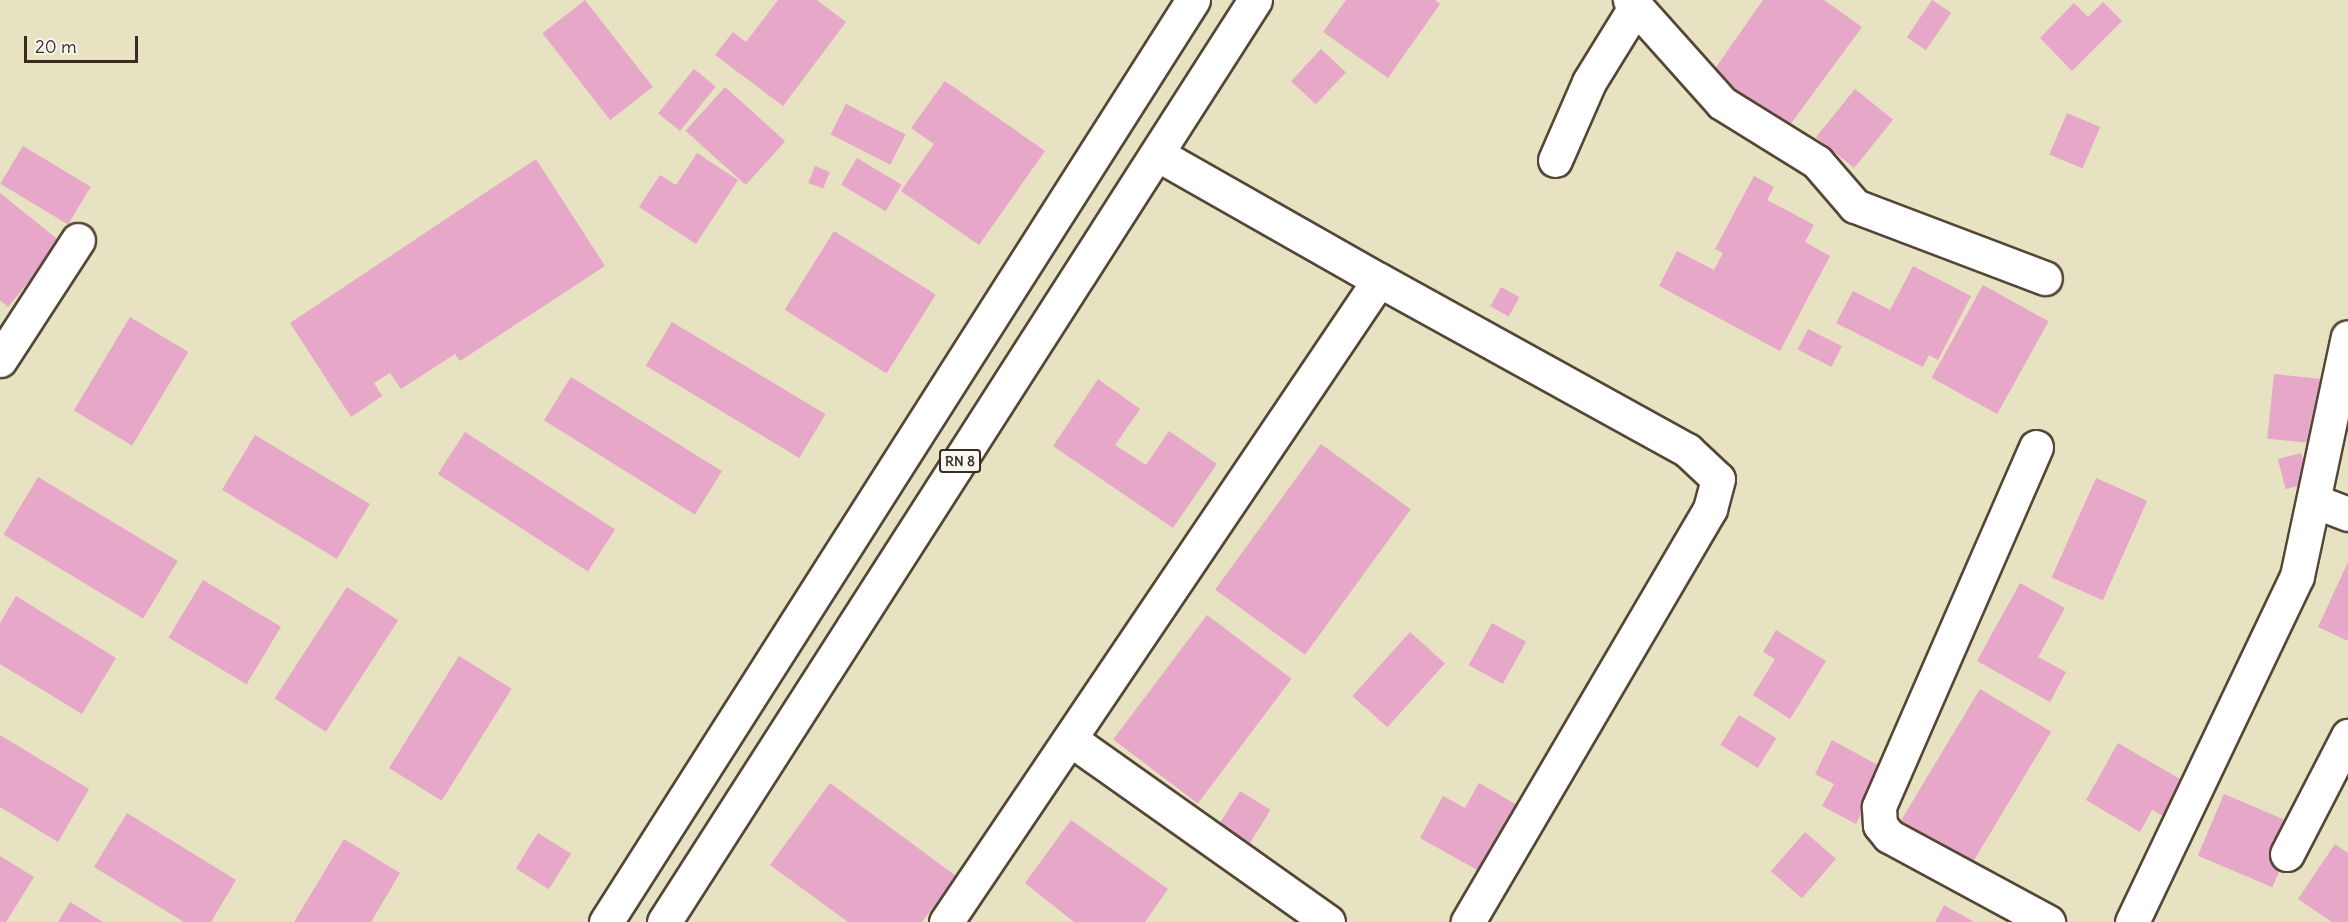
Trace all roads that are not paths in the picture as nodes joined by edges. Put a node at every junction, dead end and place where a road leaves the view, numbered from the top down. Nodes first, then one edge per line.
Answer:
1 (1193, 0) edge
2 (1255, 0) edge
3 (1633, 3) edge
4 (1158, 154) junction
5 (1556, 160) dead end
6 (78, 240) dead end
7 (2045, 278) dead end
8 (1379, 280) junction
9 (2348, 337) edge
10 (0, 360) edge
11 (2036, 447) dead end
12 (2317, 502) junction
13 (2348, 514) edge
14 (2348, 736) edge
15 (1070, 739) junction
16 (2288, 854) dead end
17 (606, 922) edge
18 (664, 922) edge
19 (946, 922) edge
20 (1328, 922) edge
21 (1468, 922) edge
22 (2048, 922) edge
23 (2132, 922) edge

1 - 17 street
2 - 4 street, RN 8
3 - 5 street
3 - 7 street
4 - 8 street
4 - 18 street, RN 8
6 - 10 street
8 - 15 street
8 - 21 street
9 - 12 street
11 - 22 street
12 - 13 street
12 - 23 street
14 - 16 street
15 - 19 street
15 - 20 street

